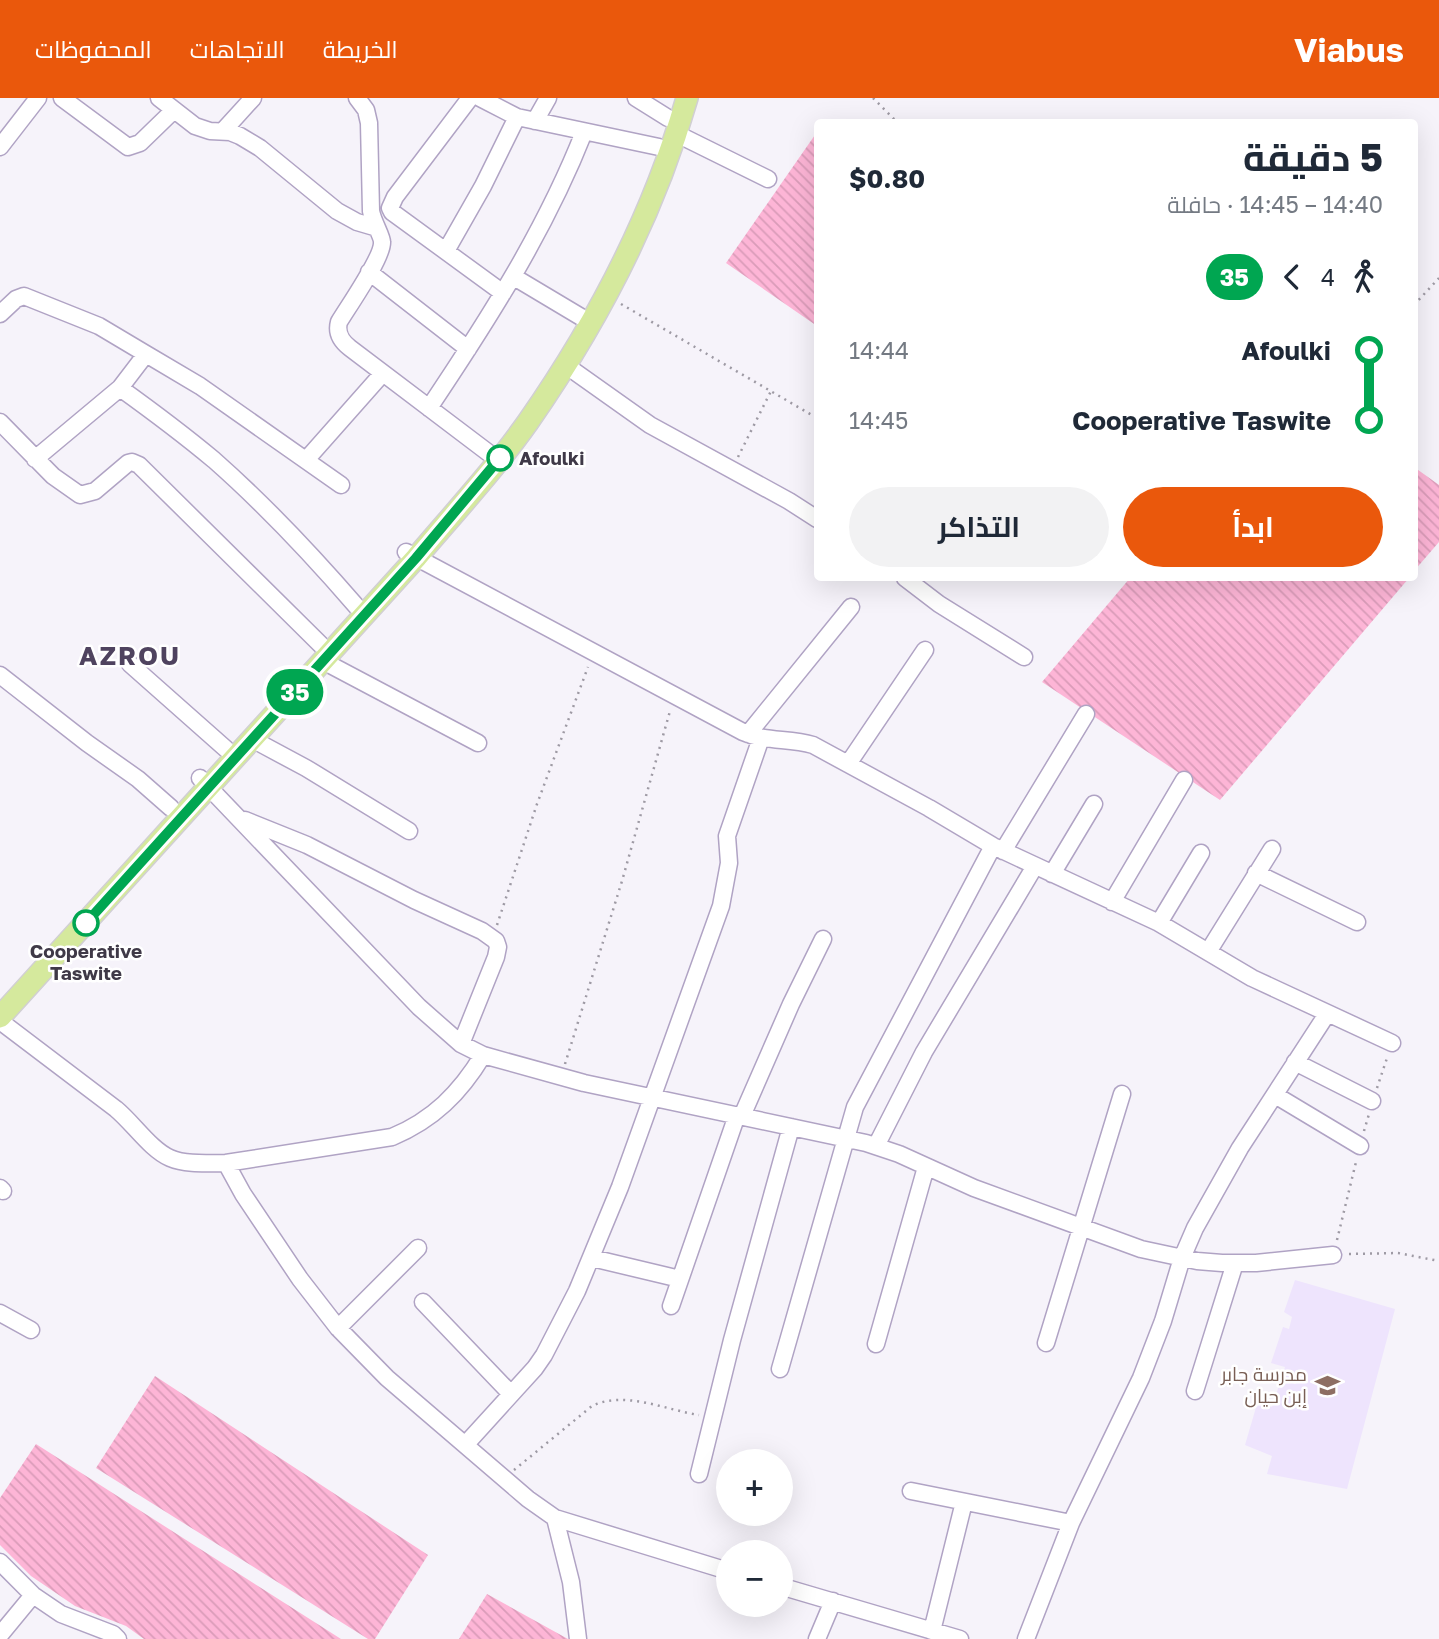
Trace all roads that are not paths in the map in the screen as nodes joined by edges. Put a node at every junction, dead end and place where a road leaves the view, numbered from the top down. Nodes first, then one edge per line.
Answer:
1 (38, 98) edge
2 (62, 98) edge
3 (159, 98) edge
4 (359, 98) edge
5 (470, 98) edge
6 (480, 98) edge
7 (548, 98) edge
8 (636, 98) edge
9 (687, 98) edge
10 (248, 99) edge
11 (173, 111) junction
12 (517, 117) junction
13 (535, 121) junction
14 (670, 124) edge
15 (223, 131) junction
16 (584, 132) junction
17 (2, 143) edge
18 (768, 179) dead end
19 (374, 227) junction
20 (446, 251) junction
21 (369, 272) junction
22 (514, 277) junction
23 (503, 293) junction
24 (0, 314) edge
25 (581, 317) junction
26 (468, 349) junction
27 (146, 354) junction
28 (564, 364) junction
29 (383, 373) junction
30 (120, 388) junction
31 (429, 408) junction
32 (0, 422) edge
33 (490, 454) junction
34 (35, 459) junction
35 (306, 460) junction
36 (341, 485) dead end
37 (814, 517) edge
38 (411, 555) junction
39 (909, 581) edge
40 (357, 607) junction
41 (850, 607) dead end
42 (925, 650) dead end
43 (322, 653) junction
44 (1024, 657) dead end
45 (131, 664) dead end
46 (0, 676) edge
47 (1086, 714) dead end
48 (754, 736) junction
49 (252, 739) junction
50 (478, 743) dead end
51 (226, 750) junction
52 (848, 764) junction
53 (1184, 780) dead end
54 (204, 782) junction
55 (1094, 804) dead end
56 (171, 808) junction
57 (239, 817) junction
58 (409, 831) dead end
59 (998, 848) junction
60 (1272, 849) dead end
61 (1201, 853) dead end
62 (1035, 866) junction
63 (1256, 873) junction
64 (1052, 874) junction
65 (1112, 902) junction
66 (1357, 922) dead end
67 (1159, 923) junction
68 (823, 939) dead end
69 (1208, 952) junction
70 (0, 998) edge
71 (1327, 1014) junction
72 (0, 1019) edge
73 (1392, 1043) dead end
74 (461, 1044) junction
75 (483, 1055) junction
76 (1295, 1062) junction
77 (1122, 1094) dead end
78 (1275, 1095) junction
79 (653, 1097) junction
80 (1372, 1101) dead end
81 (739, 1116) junction
82 (790, 1127) junction
83 (846, 1138) junction
84 (876, 1146) junction
85 (1360, 1146) dead end
86 (226, 1163) junction
87 (926, 1167) junction
88 (1080, 1228) junction
89 (418, 1248) dead end
90 (1333, 1255) road end
91 (592, 1258) junction
92 (1182, 1258) junction
93 (1235, 1263) junction
94 (680, 1279) junction
95 (424, 1302) dead end
96 (671, 1306) dead end
97 (0, 1313) edge
98 (338, 1328) junction
99 (31, 1330) dead end
100 (1046, 1343) dead end
101 (876, 1344) dead end
102 (780, 1369) dead end
103 (1195, 1391) dead end
104 (511, 1394) junction
105 (466, 1444) junction
106 (699, 1474) dead end
107 (911, 1491) dead end
108 (964, 1502) junction
109 (555, 1518) junction
110 (1071, 1523) junction
111 (0, 1562) edge
112 (716, 1567) edge
113 (793, 1590) edge
114 (33, 1595) junction
115 (833, 1601) junction
116 (932, 1630) junction
117 (0, 1635) edge
118 (953, 1638) edge
119 (118, 1639) edge
120 (578, 1639) edge
121 (817, 1639) edge
122 (1026, 1639) edge

1 - 17 street
2 - 11 street
3 - 11 street
4 - 19 street
5 - 20 street
6 - 12 street
7 - 13 street
8 - 14 street
9 - 14 main road
10 - 15 street
11 - 15 street
12 - 13 street
12 - 20 street
13 - 16 street
14 - 16 street
14 - 18 street
14 - 25 main road
14 - 28 main road
15 - 19 street
16 - 22 street
19 - 21 street
20 - 23 street
21 - 26 street
21 - 29 street
22 - 23 street
22 - 25 street
23 - 26 street
24 - 27 street
25 - 33 main road
26 - 31 street
27 - 30 street
27 - 35 street
28 - 37 street
28 - 38 main road
29 - 31 street
29 - 35 street
30 - 34 street
30 - 40 street
31 - 33 street
32 - 34 street
33 - 38 main road
34 - 43 street
35 - 36 street
38 - 40 main road
38 - 43 main road
38 - 48 street
39 - 44 street
40 - 43 main road
41 - 48 street
42 - 52 street
43 - 49 main road
43 - 50 street
43 - 51 main road
45 - 51 street
46 - 56 street
47 - 59 street
48 - 52 street
48 - 79 street
49 - 54 main road
49 - 58 street
51 - 54 main road
52 - 59 street
53 - 65 street
54 - 56 main road
54 - 57 street
54 - 72 main road
55 - 64 street
56 - 70 main road
57 - 74 street
57 - 74 street
59 - 62 street
59 - 83 street
60 - 63 street
61 - 67 street
62 - 64 street
62 - 84 street
63 - 66 street
63 - 69 street
64 - 65 street
65 - 67 street
67 - 69 street
68 - 81 street
69 - 71 street
71 - 73 street
71 - 76 street
72 - 86 street
74 - 75 street
75 - 79 street
75 - 86 street
76 - 78 street
76 - 80 street
77 - 88 street
78 - 85 street
78 - 92 street
79 - 81 street
79 - 91 street
81 - 82 street
81 - 94 street
82 - 83 street
82 - 106 street
83 - 84 street
83 - 102 street
84 - 87 street
86 - 98 street
87 - 88 street
87 - 101 street
88 - 92 street
88 - 100 street
89 - 98 street
90 - 93 street
91 - 94 street
91 - 104 street
92 - 93 street
92 - 110 street
93 - 103 street
94 - 96 street
95 - 104 street
97 - 99 street
98 - 105 street
104 - 105 street
105 - 109 street
107 - 108 street
108 - 110 street
108 - 116 street
109 - 112 street
109 - 120 street
110 - 122 street
111 - 114 street
113 - 115 street
114 - 117 street
114 - 119 street
115 - 116 street
115 - 121 street
116 - 118 street

